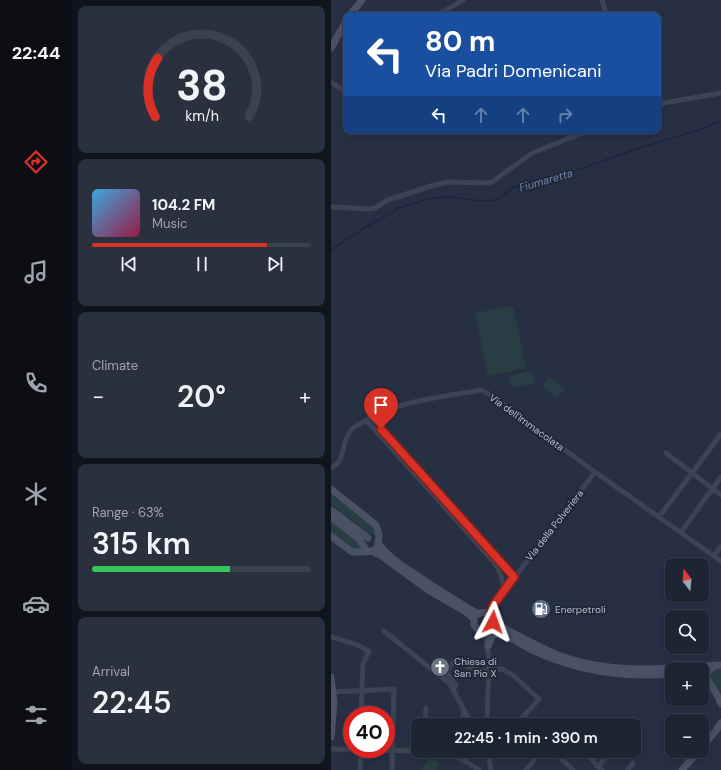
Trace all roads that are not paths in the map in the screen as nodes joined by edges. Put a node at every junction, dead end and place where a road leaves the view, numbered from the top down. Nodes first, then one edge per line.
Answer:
1 (362, 0) edge
2 (463, 0) edge
3 (602, 0) edge
4 (352, 12) edge
5 (443, 12) edge
6 (605, 12) edge
7 (343, 26) edge
8 (331, 48) edge
9 (331, 82) edge
10 (343, 90) edge
11 (721, 93) edge
12 (661, 103) edge
13 (580, 134) edge
14 (331, 207) edge
15 (369, 418) junction
16 (721, 434) edge
17 (666, 453) dead end
18 (331, 468) edge
19 (595, 472) junction
20 (692, 473) junction
21 (721, 477) edge
22 (331, 489) edge
23 (713, 489) junction
24 (721, 495) edge
25 (331, 510) edge
26 (331, 517) edge
27 (659, 517) junction
28 (681, 532) junction
29 (331, 536) edge
30 (369, 538) junction
31 (378, 542) junction
32 (721, 546) edge
33 (369, 550) junction
34 (714, 556) junction
35 (721, 561) edge
36 (509, 572) junction
37 (502, 578) junction
38 (512, 579) junction
39 (503, 592) junction
40 (492, 607) junction
41 (479, 615) junction
42 (488, 628) junction
43 (384, 631) dead end
44 (506, 634) junction
45 (331, 637) edge
46 (488, 646) junction
47 (718, 665) edge
48 (488, 671) junction
49 (709, 671) edge
50 (665, 674) edge
51 (331, 677) edge
52 (709, 685) edge
53 (453, 690) junction
54 (362, 691) junction
55 (333, 692) junction
56 (719, 696) edge
57 (721, 704) edge
58 (361, 706) edge
59 (394, 706) edge
60 (426, 708) dead end
61 (464, 710) junction
62 (425, 718) edge
63 (462, 718) edge
64 (468, 718) edge
65 (487, 718) edge
66 (522, 718) edge
67 (721, 723) edge
68 (331, 737) edge
69 (709, 739) edge
70 (331, 749) edge
71 (343, 749) edge
72 (395, 751) edge
73 (411, 751) edge
74 (361, 758) edge
75 (393, 758) edge
76 (460, 758) edge
77 (488, 758) edge
78 (535, 758) edge
79 (560, 758) edge
80 (591, 758) edge
81 (606, 758) edge
82 (694, 758) edge
83 (633, 763) dead end
84 (600, 769) edge
85 (686, 769) edge
86 (360, 770) edge
87 (392, 770) edge
88 (479, 770) edge
89 (491, 770) edge
90 (526, 770) edge
91 (573, 770) edge
92 (628, 770) edge

1 - 4 street
2 - 5 street
3 - 6 street
7 - 8 street
9 - 10 street
11 - 12 street
13 - 14 street
15 - 18 street, Via dell'Immacolata
15 - 19 street, Via dell'Immacolata
15 - 36 street
15 - 37 street
16 - 20 street
17 - 20 street
19 - 27 street, Via dell'Immacolata
19 - 38 street, Via della Polveriera
20 - 23 street
20 - 27 street
21 - 23 street
22 - 31 street
23 - 24 street
23 - 28 street
25 - 30 street
26 - 33 street
27 - 28 street, Via dell'Immacolata
28 - 34 street, Via dell'Immacolata
29 - 33 street
30 - 31 street
30 - 33 street
31 - 33 street
31 - 41 street
32 - 34 street
33 - 41 street
34 - 35 street, Via dell'Immacolata
36 - 37 street
36 - 38 street
37 - 38 street
37 - 39 street
38 - 39 street, Via della Polveriera
39 - 40 street, Via della Polveriera
40 - 41 street, Via della Polveriera
40 - 42 street, Via della Polveriera
41 - 42 street
41 - 42 street
42 - 44 street
42 - 46 street, Via della Polveriera
42 - 47 street
43 - 53 street
44 - 46 street
44 - 50 street
45 - 54 street
46 - 48 street, Via della Polveriera
47 - 49 street
48 - 53 street
48 - 65 street, Via della Polveriera
48 - 66 street
51 - 55 street
52 - 56 street
53 - 61 street
54 - 55 street
54 - 58 street
54 - 59 street
55 - 68 street
56 - 57 street
60 - 62 street
61 - 63 street
61 - 64 street
67 - 69 street
70 - 71 street
72 - 73 street
74 - 86 street
75 - 87 street
76 - 88 street
77 - 89 street
78 - 90 street
79 - 91 street
80 - 84 street
81 - 84 street
82 - 85 street
83 - 92 street

